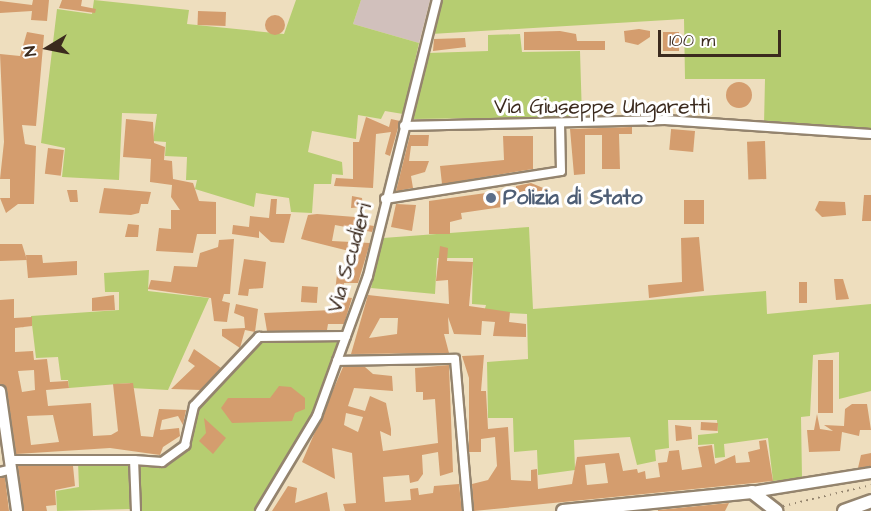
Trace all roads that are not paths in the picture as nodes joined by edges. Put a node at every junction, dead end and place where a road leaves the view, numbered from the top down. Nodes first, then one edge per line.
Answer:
1 (437, 0) edge
2 (561, 124) junction
3 (404, 126) junction
4 (871, 134) edge
5 (385, 199) junction
6 (346, 336) junction
7 (337, 361) junction
8 (0, 391) edge
9 (134, 460) junction
10 (12, 464) junction
11 (0, 472) edge
12 (871, 473) edge
13 (753, 492) junction
14 (871, 501) edge
15 (774, 510) edge
16 (18, 511) edge
17 (136, 511) edge
18 (260, 511) edge
19 (468, 511) edge
20 (564, 511) edge
21 (844, 511) edge

1 - 3 street, Via Scudieri
2 - 3 street, Via Giuseppe Ungaretti
2 - 4 street, Via Giuseppe Ungaretti
2 - 5 street
3 - 5 street, Via Scudieri
5 - 6 street, Via Scudieri
6 - 7 street, Via Scudieri
6 - 9 street
7 - 18 street, Via Scudieri
7 - 19 street
8 - 10 street
9 - 10 street
9 - 17 street
10 - 11 street
10 - 16 street
12 - 13 street
13 - 15 main road
13 - 20 main road
14 - 21 main road

